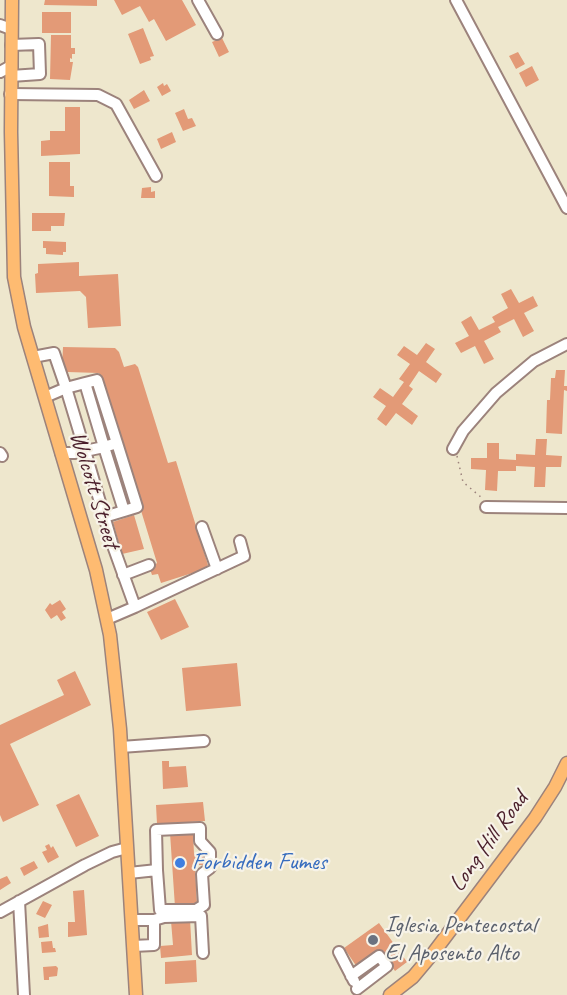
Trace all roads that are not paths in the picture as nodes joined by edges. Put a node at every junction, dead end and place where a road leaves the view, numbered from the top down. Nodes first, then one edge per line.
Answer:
1 (12, 0) edge
2 (198, 0) edge
3 (456, 0) edge
4 (5, 27) edge
5 (217, 34) dead end
6 (11, 45) junction
7 (7, 71) edge
8 (10, 94) junction
9 (156, 176) dead end
10 (567, 208) edge
11 (567, 344) edge
12 (33, 357) junction
13 (85, 383) junction
14 (66, 388) junction
15 (45, 397) junction
16 (117, 443) junction
17 (104, 447) junction
18 (453, 449) road end
19 (85, 451) junction
20 (61, 453) junction
21 (486, 507) road end
22 (567, 508) edge
23 (124, 511) junction
24 (104, 517) junction
25 (202, 527) dead end
26 (240, 541) dead end
27 (149, 565) dead end
28 (217, 569) junction
29 (123, 575) junction
30 (135, 607) junction
31 (107, 619) junction
32 (204, 741) dead end
33 (121, 747) junction
34 (567, 763) edge
35 (127, 848) junction
36 (157, 870) junction
37 (129, 873) junction
38 (19, 901) junction
39 (0, 912) edge
40 (132, 920) junction
41 (154, 920) junction
42 (133, 946) junction
43 (339, 952) dead end
44 (203, 953) dead end
45 (351, 976) junction
46 (359, 992) edge
47 (24, 995) edge
48 (136, 995) edge
49 (390, 995) edge

1 - 4 main road, Wolcott Street
2 - 5 street
3 - 10 street
4 - 6 main road, Wolcott Street
6 - 7 main road, Wolcott Street
6 - 7 street
7 - 8 main road, Wolcott Street
8 - 9 street
8 - 12 main road, Wolcott Street
11 - 18 street
12 - 14 street
12 - 15 main road, Wolcott Street
13 - 14 street
13 - 16 street
13 - 17 street
14 - 15 street
14 - 19 street
15 - 20 main road, Wolcott Street
16 - 17 street
16 - 23 street
17 - 19 street
17 - 23 street
19 - 20 street
19 - 24 street
20 - 31 main road, Wolcott Street
21 - 22 street
23 - 24 street
24 - 29 street
25 - 28 street
26 - 28 street
27 - 29 street
28 - 30 street
29 - 30 street
30 - 31 street
31 - 33 main road, Wolcott Street
32 - 33 street
33 - 35 main road, Wolcott Street
34 - 49 main road, Long Hill Road
35 - 37 main road, Wolcott Street
35 - 38 street
36 - 36 street
36 - 37 street
37 - 40 main road, Wolcott Street
38 - 39 street
38 - 47 street
40 - 41 street
40 - 42 main road, Wolcott Street
41 - 42 street
41 - 44 street
42 - 48 main road, Wolcott Street
43 - 45 street
45 - 46 street
45 - 46 street

